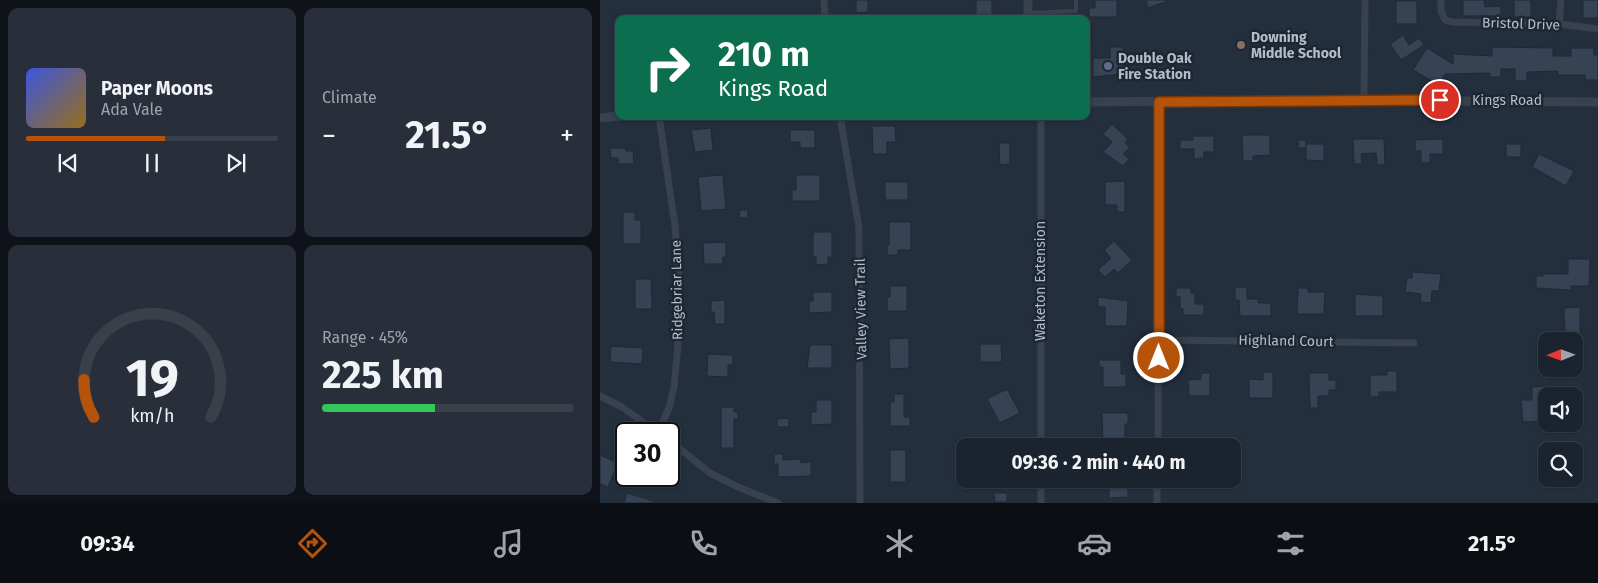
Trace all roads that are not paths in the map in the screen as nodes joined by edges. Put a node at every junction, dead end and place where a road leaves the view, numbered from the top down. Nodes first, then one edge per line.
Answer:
1 (824, 0) edge
2 (1028, 0) edge
3 (1076, 0) edge
4 (1365, 0) edge
5 (1441, 0) edge
6 (1561, 0) edge
7 (825, 15) edge
8 (1028, 15) edge
9 (1038, 15) edge
10 (1559, 24) junction
11 (1598, 29) edge
12 (1364, 100) junction
13 (1090, 102) edge
14 (1159, 102) junction
15 (1598, 102) edge
16 (615, 116) edge
17 (600, 118) edge
18 (660, 120) edge
19 (841, 120) edge
20 (1041, 120) edge
21 (1159, 340) junction
22 (1414, 343) dead end
23 (600, 396) edge
24 (643, 422) edge
25 (663, 422) edge
26 (1041, 438) edge
27 (1158, 438) edge
28 (680, 449) edge
29 (1041, 488) edge
30 (1157, 488) edge
31 (778, 503) edge
32 (860, 503) edge
33 (1041, 503) edge
34 (1157, 503) edge

1 - 7 street
2 - 8 street
3 - 9 lane
4 - 12 street
5 - 10 street, Bristol Drive
6 - 10 street
10 - 11 street, Bristol Drive
12 - 14 street, Kings Road
12 - 15 street, Kings Road
13 - 14 street, Kings Road
14 - 21 street
16 - 17 street
18 - 25 street, Ridgebriar Lane
19 - 32 street, Valley View Trail
20 - 26 street, Waketon Extension
21 - 22 street, Highland Court
21 - 27 street
23 - 24 street
28 - 31 street
29 - 33 street
30 - 34 street

